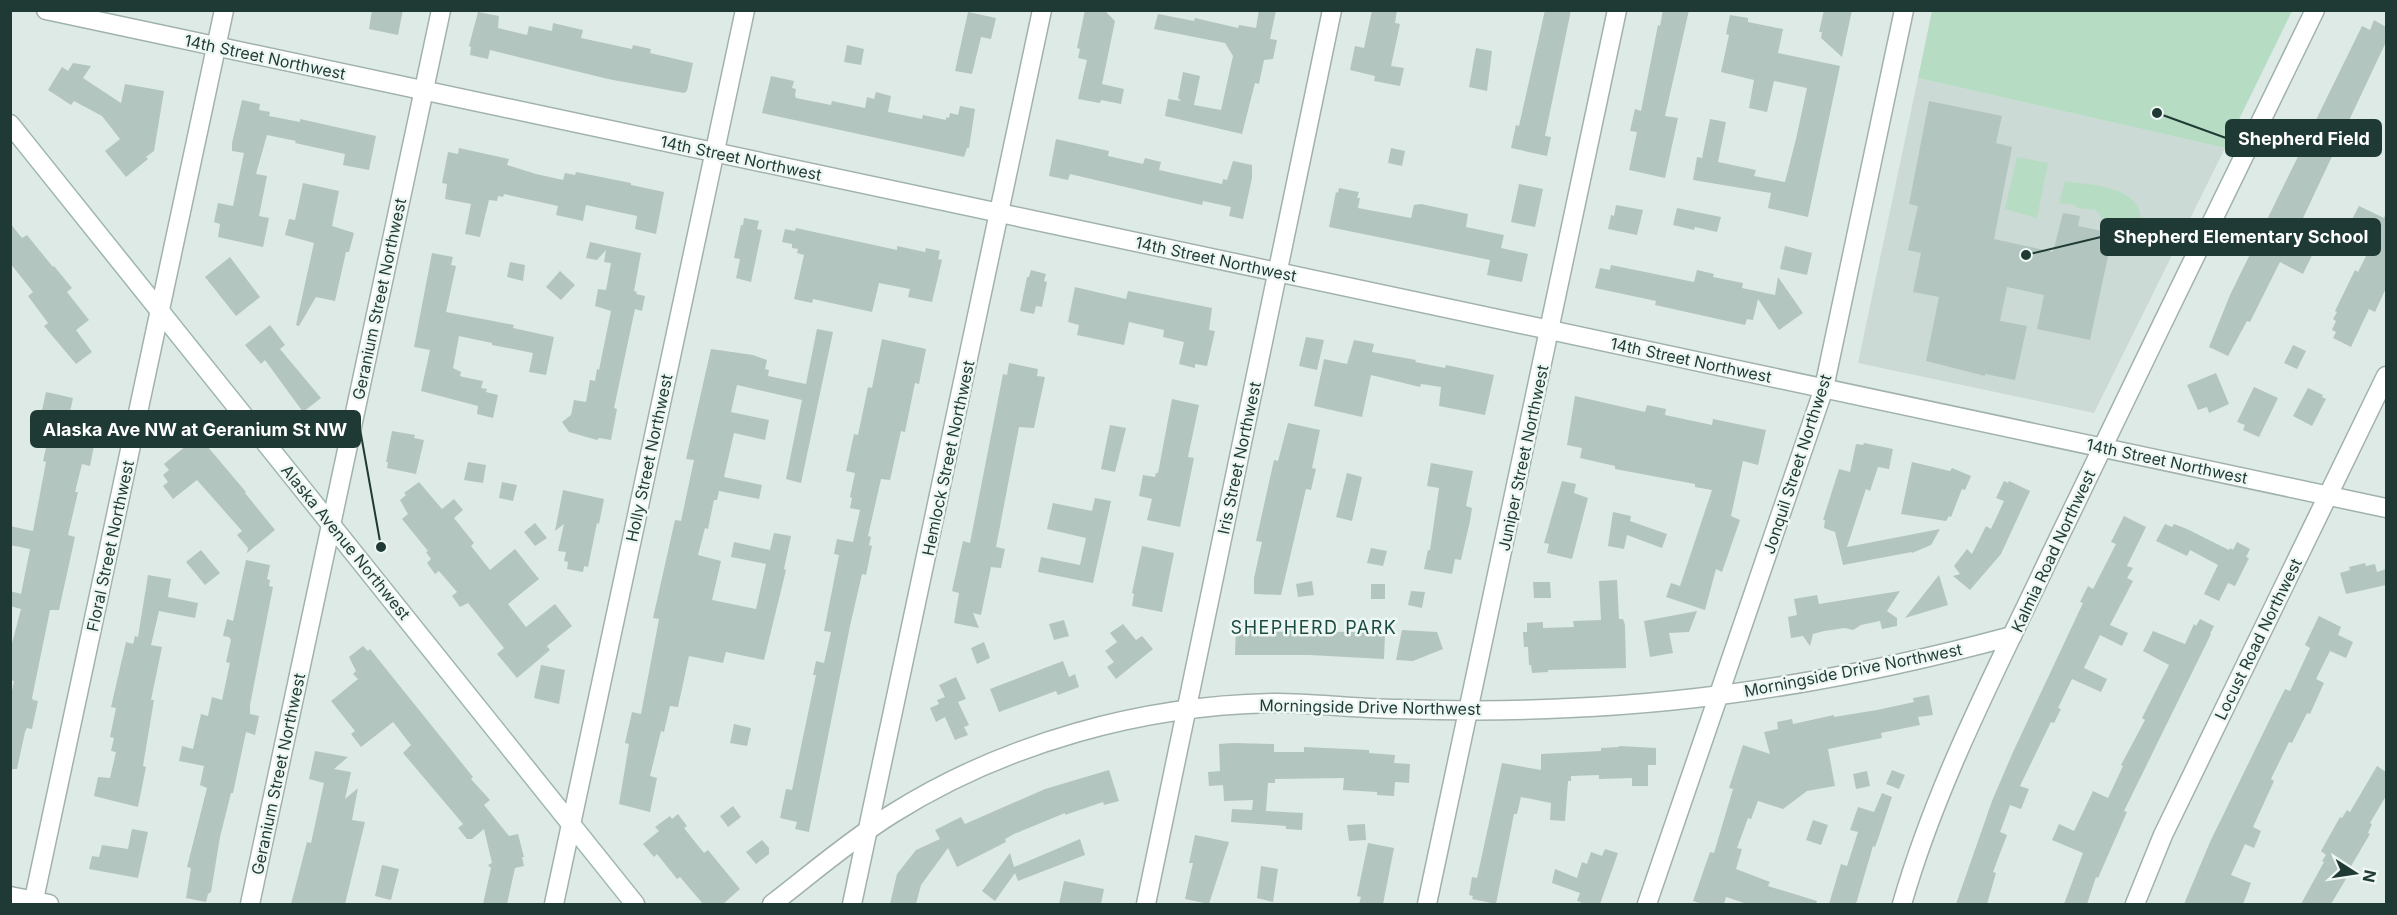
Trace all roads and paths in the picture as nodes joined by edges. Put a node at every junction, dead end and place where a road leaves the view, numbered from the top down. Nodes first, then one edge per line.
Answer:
1 (46, 10) edge
2 (224, 10) edge
3 (441, 10) edge
4 (745, 10) edge
5 (1042, 10) edge
6 (1332, 10) edge
7 (1617, 10) edge
8 (1905, 10) edge
9 (2315, 10) edge
10 (216, 46) junction
11 (424, 90) junction
12 (10, 124) edge
13 (714, 152) junction
14 (1000, 213) junction
15 (1277, 272) junction
16 (160, 309) junction
17 (1550, 330) junction
18 (2386, 376) edge
19 (1824, 388) junction
20 (2102, 448) junction
21 (2328, 496) junction
22 (2386, 508) edge
23 (331, 524) junction
24 (2012, 636) junction
25 (1719, 695) junction
26 (1187, 709) junction
27 (1469, 710) junction
28 (571, 824) junction
29 (868, 830) junction
30 (10, 896) edge
31 (38, 903) edge
32 (250, 904) edge
33 (554, 904) edge
34 (635, 904) edge
35 (772, 904) edge
36 (852, 904) edge
37 (1146, 904) edge
38 (1427, 904) edge
39 (1647, 904) edge
40 (1902, 904) edge
41 (2135, 904) edge

1 - 10 street, 14th Street Northwest
2 - 10 street, Floral Street Northwest
3 - 11 street, Geranium Street Northwest
4 - 13 street, Holly Street Northwest
5 - 14 street, Hemlock Street Northwest
6 - 15 street, Iris Street Northwest
7 - 17 street, Juniper Street Northwest
8 - 19 street, Jonquil Street Northwest
9 - 20 street, Kalmia Road Northwest
10 - 11 street, 14th Street Northwest
10 - 16 street, Floral Street Northwest
11 - 13 street, 14th Street Northwest
11 - 23 street, Geranium Street Northwest
12 - 16 street, Alaska Avenue Northwest
13 - 14 street, 14th Street Northwest
13 - 28 street, Holly Street Northwest
14 - 15 street, 14th Street Northwest
14 - 29 street, Hemlock Street Northwest
15 - 17 street, 14th Street Northwest
15 - 26 street, Iris Street Northwest
16 - 23 street, Alaska Avenue Northwest
16 - 31 street, Floral Street Northwest
17 - 19 street, 14th Street Northwest
17 - 27 street, Juniper Street Northwest
18 - 21 street, Locust Road Northwest
19 - 20 street, 14th Street Northwest
19 - 25 street, Jonquil Street Northwest
20 - 21 street, 14th Street Northwest
20 - 24 street, Kalmia Road Northwest
21 - 22 street, 14th Street Northwest
21 - 41 street, Locust Road Northwest
23 - 28 street, Alaska Avenue Northwest
23 - 32 street, Geranium Street Northwest
24 - 25 street, Morningside Drive Northwest
24 - 40 street, Kalmia Road Northwest
25 - 27 street, Morningside Drive Northwest
25 - 39 street, Jonquil Street Northwest
26 - 27 street, Morningside Drive Northwest
26 - 29 street, Morningside Drive Northwest
26 - 37 street, Iris Street Northwest
27 - 38 street, Juniper Street Northwest
28 - 33 street, Holly Street Northwest
28 - 34 street, Alaska Avenue Northwest
29 - 35 street, Morningside Drive Northwest
29 - 36 street, Hemlock Street Northwest
30 - 31 street

